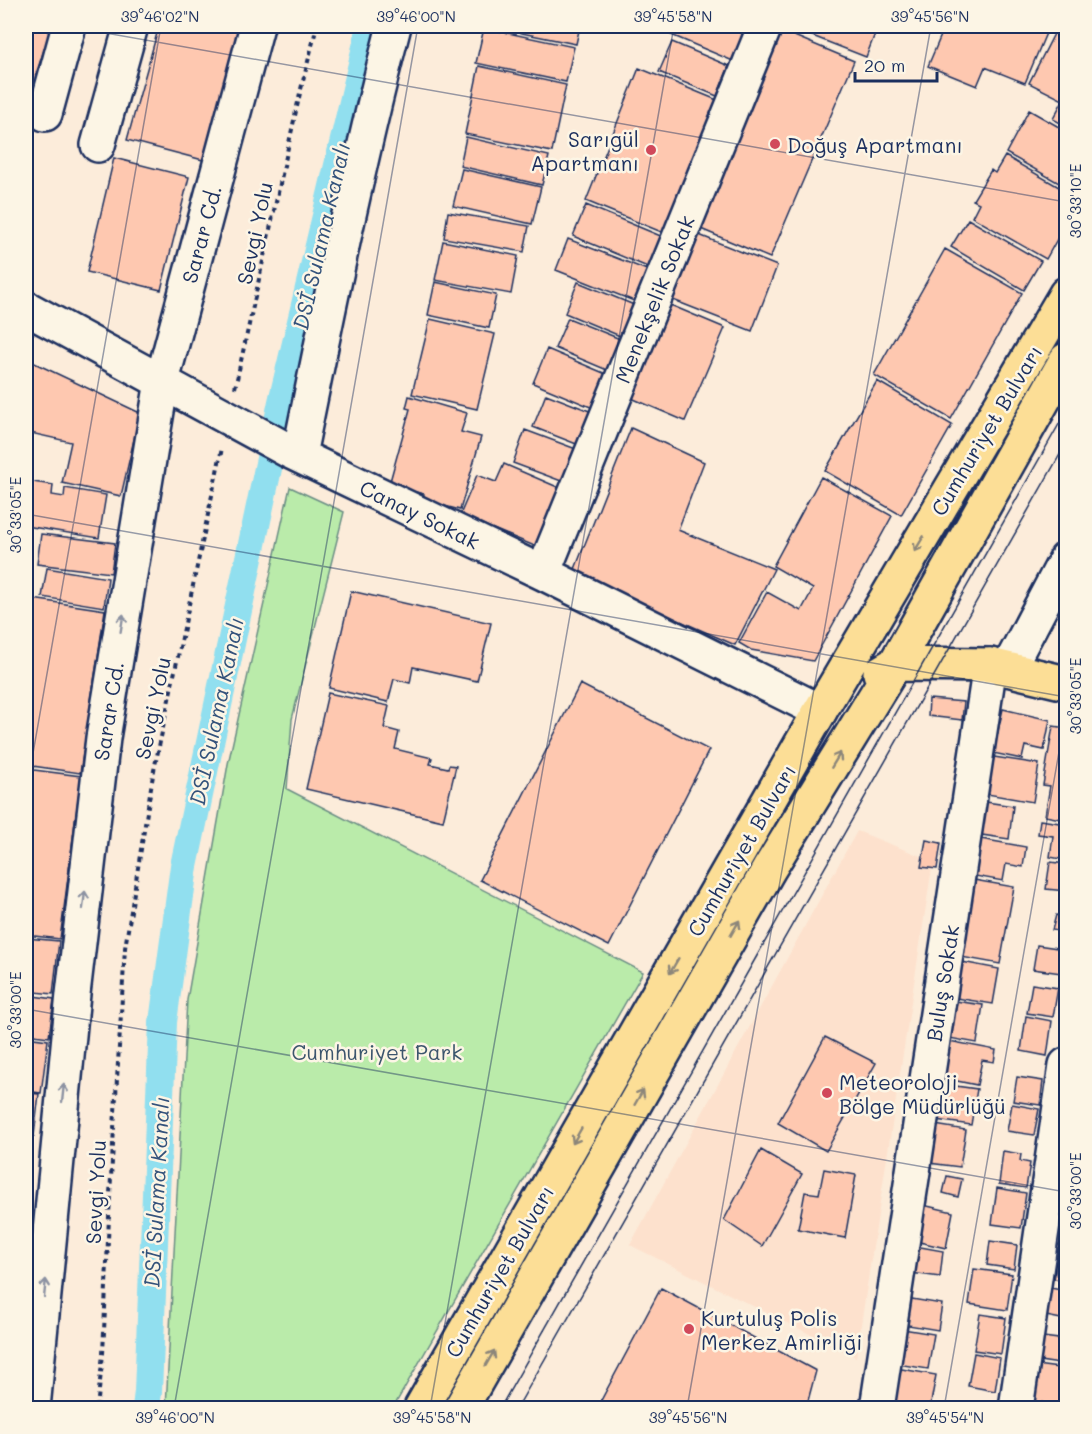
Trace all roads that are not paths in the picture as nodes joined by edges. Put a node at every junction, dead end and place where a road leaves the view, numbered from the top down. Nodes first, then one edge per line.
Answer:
1 (69, 26) edge
2 (131, 26) edge
3 (257, 26) edge
4 (394, 26) edge
5 (765, 26) edge
6 (45, 114) dead end
7 (98, 145) dead end
8 (1066, 294) edge
9 (26, 308) edge
10 (1066, 360) edge
11 (162, 381) junction
12 (295, 454) junction
13 (1066, 559) edge
14 (543, 573) junction
15 (895, 664) junction
16 (999, 667) junction
17 (1066, 683) edge
18 (820, 711) junction
19 (1066, 1065) edge
20 (33, 1408) edge
21 (421, 1408) edge
22 (461, 1408) edge
23 (877, 1408) edge
24 (1016, 1408) edge

1 - 6 street
2 - 7 street
3 - 11 street, Sarar Cd.
4 - 12 street
5 - 14 street, Menekşelik Sokak
8 -> 18 main road, Cumhuriyet Bulvarı
9 - 11 street, Canay Sokak
10 - 15 main road, Cumhuriyet Bulvarı
11 - 12 street, Canay Sokak
20 -> 11 street, Sarar Cd.
12 - 14 street, Canay Sokak
13 - 16 street, Buluş Sokak
14 - 18 street, Canay Sokak
15 - 16 main road
15 - 18 main road
22 -> 15 main road, Cumhuriyet Bulvarı
16 - 17 main road
16 - 23 street, Buluş Sokak
18 -> 21 main road, Cumhuriyet Bulvarı
19 - 24 street

